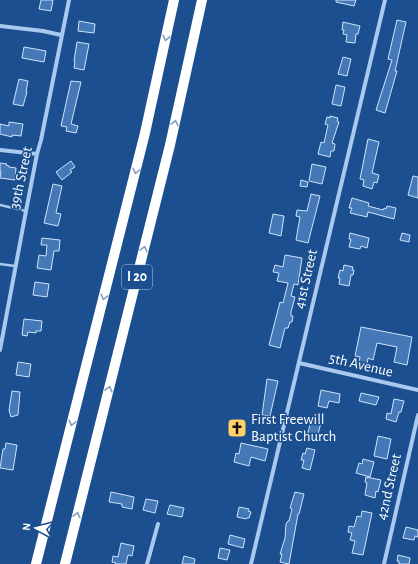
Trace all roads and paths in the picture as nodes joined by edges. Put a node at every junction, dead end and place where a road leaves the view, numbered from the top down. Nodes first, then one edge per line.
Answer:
1 (69, 0) edge
2 (174, 0) edge
3 (202, 0) edge
4 (385, 0) edge
5 (0, 26) edge
6 (61, 35) junction
7 (0, 150) edge
8 (37, 154) junction
9 (0, 205) edge
10 (26, 211) junction
11 (0, 264) edge
12 (15, 266) junction
13 (0, 350) edge
14 (299, 363) junction
15 (418, 390) edge
16 (418, 416) edge
17 (158, 524) dead end
18 (36, 564) edge
19 (65, 564) edge
20 (147, 564) edge
21 (251, 564) edge
22 (384, 564) edge

1 - 6 street, 39th Street
2 -> 18 highway, I 20
19 -> 3 highway, I 20
4 - 14 street, 41st Street
5 - 6 street
6 - 8 street, 39th Street
7 - 8 street
8 - 10 street, 39th Street
9 - 10 lane
10 - 12 street, 39th Street
11 - 12 lane
12 - 13 street, 39th Street
14 - 15 street, 5th Avenue
14 - 21 street, 41st Street
16 - 22 street, 42nd Street
17 - 20 street

